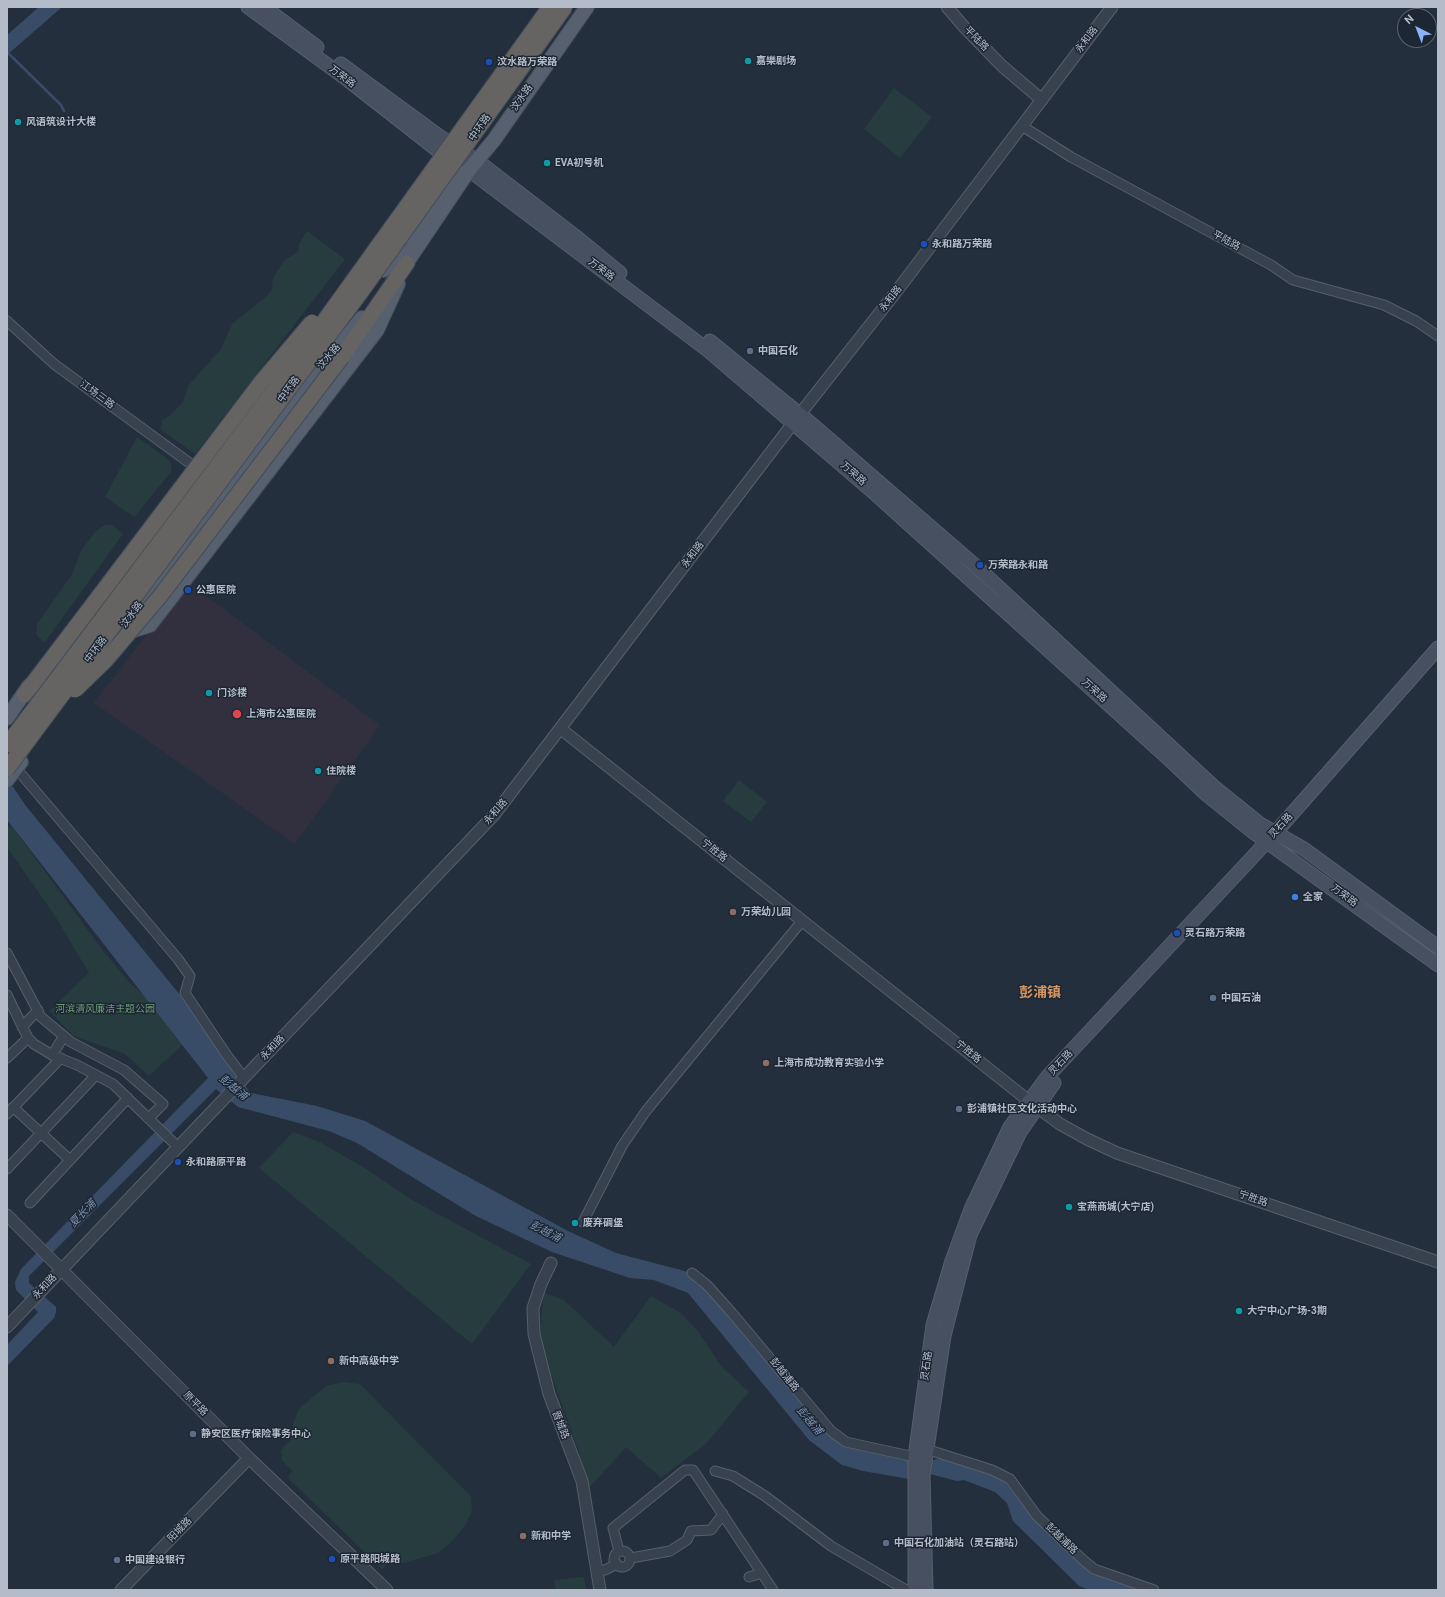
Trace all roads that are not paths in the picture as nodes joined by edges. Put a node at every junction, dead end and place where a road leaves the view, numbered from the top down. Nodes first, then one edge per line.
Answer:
1 (248, 7) edge
2 (264, 7) edge
3 (543, 7) edge
4 (550, 7) edge
5 (555, 7) edge
6 (565, 7) edge
7 (576, 7) edge
8 (587, 7) edge
9 (948, 7) edge
10 (1112, 7) edge
11 (1042, 100) junction
12 (1022, 126) junction
13 (448, 149) junction
14 (470, 163) junction
15 (452, 180) junction
16 (446, 206) junction
17 (395, 232) junction
18 (377, 242) junction
19 (418, 246) junction
20 (407, 263) junction
21 (364, 266) junction
22 (384, 270) junction
23 (7, 320) edge
24 (1438, 336) edge
25 (330, 391) junction
26 (296, 399) junction
27 (797, 419) junction
28 (209, 460) junction
29 (191, 464) junction
30 (98, 604) junction
31 (95, 635) junction
32 (116, 637) junction
33 (1438, 648) edge
34 (1438, 657) edge
35 (58, 695) junction
36 (24, 696) junction
37 (7, 718) edge
38 (48, 720) junction
39 (561, 729) junction
40 (9, 764) edge
41 (1274, 839) junction
42 (802, 921) junction
43 (1438, 947) edge
44 (7, 953) edge
45 (1438, 965) edge
46 (7, 995) edge
47 (10, 1008) edge
48 (38, 1010) junction
49 (22, 1027) junction
50 (64, 1036) junction
51 (28, 1038) junction
52 (52, 1055) junction
53 (7, 1058) edge
54 (61, 1058) junction
55 (96, 1075) junction
56 (244, 1078) junction
57 (128, 1098) junction
58 (1033, 1104) junction
59 (13, 1107) junction
60 (7, 1114) edge
61 (149, 1118) junction
62 (41, 1134) junction
63 (175, 1144) junction
64 (70, 1160) junction
65 (7, 1169) edge
66 (30, 1203) dead end
67 (7, 1215) edge
68 (583, 1222) dead end
69 (1438, 1262) edge
70 (552, 1263) dead end
71 (62, 1269) junction
72 (692, 1273) dead end
73 (7, 1327) edge
74 (920, 1454) junction
75 (249, 1458) junction
76 (715, 1471) dead end
77 (919, 1486) junction
78 (723, 1514) junction
79 (619, 1551) junction
80 (631, 1558) junction
81 (617, 1564) junction
82 (597, 1571) junction
83 (762, 1573) junction
84 (749, 1577) dead end
85 (121, 1590) edge
86 (388, 1590) edge
87 (600, 1590) edge
88 (773, 1590) edge
89 (906, 1590) edge
90 (915, 1590) edge
91 (926, 1590) edge
92 (1154, 1590) edge

1 - 13 main road, 万荣路
2 - 13 main road, 万荣路
3 - 13 main road
4 - 21 highway, 中环路, bridge
5 - 13 main road
6 - 38 highway, 中环路, bridge
7 - 14 main road
8 - 14 main road, 汶水路
9 - 11 street, 平陆路
10 - 11 street, 永和路
11 - 12 street, 永和路
12 - 24 street, 平陆路
12 - 27 street, 永和路
13 - 14 main road, 万荣路
13 - 17 main road
13 - 18 main road
14 - 15 main road
14 - 16 main road, 汶水路
14 - 27 main road, 万荣路
15 - 16 main road
15 - 22 main road
16 - 19 main road, 汶水路
17 - 18 main road
17 - 31 main road
18 - 28 main road
19 - 20 main road, 汶水路
19 - 22 main road
20 - 25 main road
20 - 26 main road, 汶水路
20 - 38 highway, bridge
21 - 30 highway, bridge
21 - 40 highway, 中环路, bridge
22 - 35 main road
23 - 29 street, 江场三路
25 - 26 main road
25 - 32 main road
26 - 32 main road, 汶水路
27 - 39 street, 永和路
27 - 41 main road, 万荣路
28 - 29 main road
28 - 30 main road
29 - 36 main road
30 - 31 main road
30 - 36 highway
31 - 40 main road
32 - 38 main road, 汶水路
33 - 41 main road, 灵石路
34 - 41 main road, 灵石路
35 - 38 main road
35 - 40 main road
36 - 37 main road
38 - 40 highway, 中环路, bridge
39 - 42 street, 宁胜路
39 - 56 street, 永和路
40 - 56 street
41 - 43 main road, 万荣路
41 - 45 main road, 万荣路
41 - 58 main road, 灵石路
42 - 58 street, 宁胜路
42 - 68 street
44 - 48 street
46 - 47 street
47 - 49 street
48 - 49 street
48 - 50 street
49 - 51 street
50 - 52 street
50 - 61 street
51 - 52 street
51 - 53 street
52 - 54 street
54 - 55 street
54 - 59 street
55 - 57 street
55 - 62 street
56 - 63 street, 永和路
57 - 61 street
57 - 64 street
58 - 69 street, 宁胜路
58 - 74 main road, 灵石路
59 - 60 street
59 - 62 street
61 - 63 street
62 - 64 street
62 - 65 street
63 - 71 street, 永和路
64 - 66 street
67 - 71 street, 原平路
70 - 82 street, 晋城路
71 - 73 street, 永和路
71 - 75 street, 原平路
72 - 74 street, 彭越浦路
74 - 77 main road, 灵石路
74 - 92 street, 彭越浦路
75 - 85 street, 阳城路
75 - 86 street, 原平路
76 - 89 street
77 - 90 main road, 灵石路
77 - 91 main road, 灵石路
78 - 79 street
78 - 80 street
78 - 83 street
79 - 80 street
79 - 81 street
80 - 81 street
81 - 82 street
82 - 87 street, 晋城路
83 - 84 street
83 - 88 street

